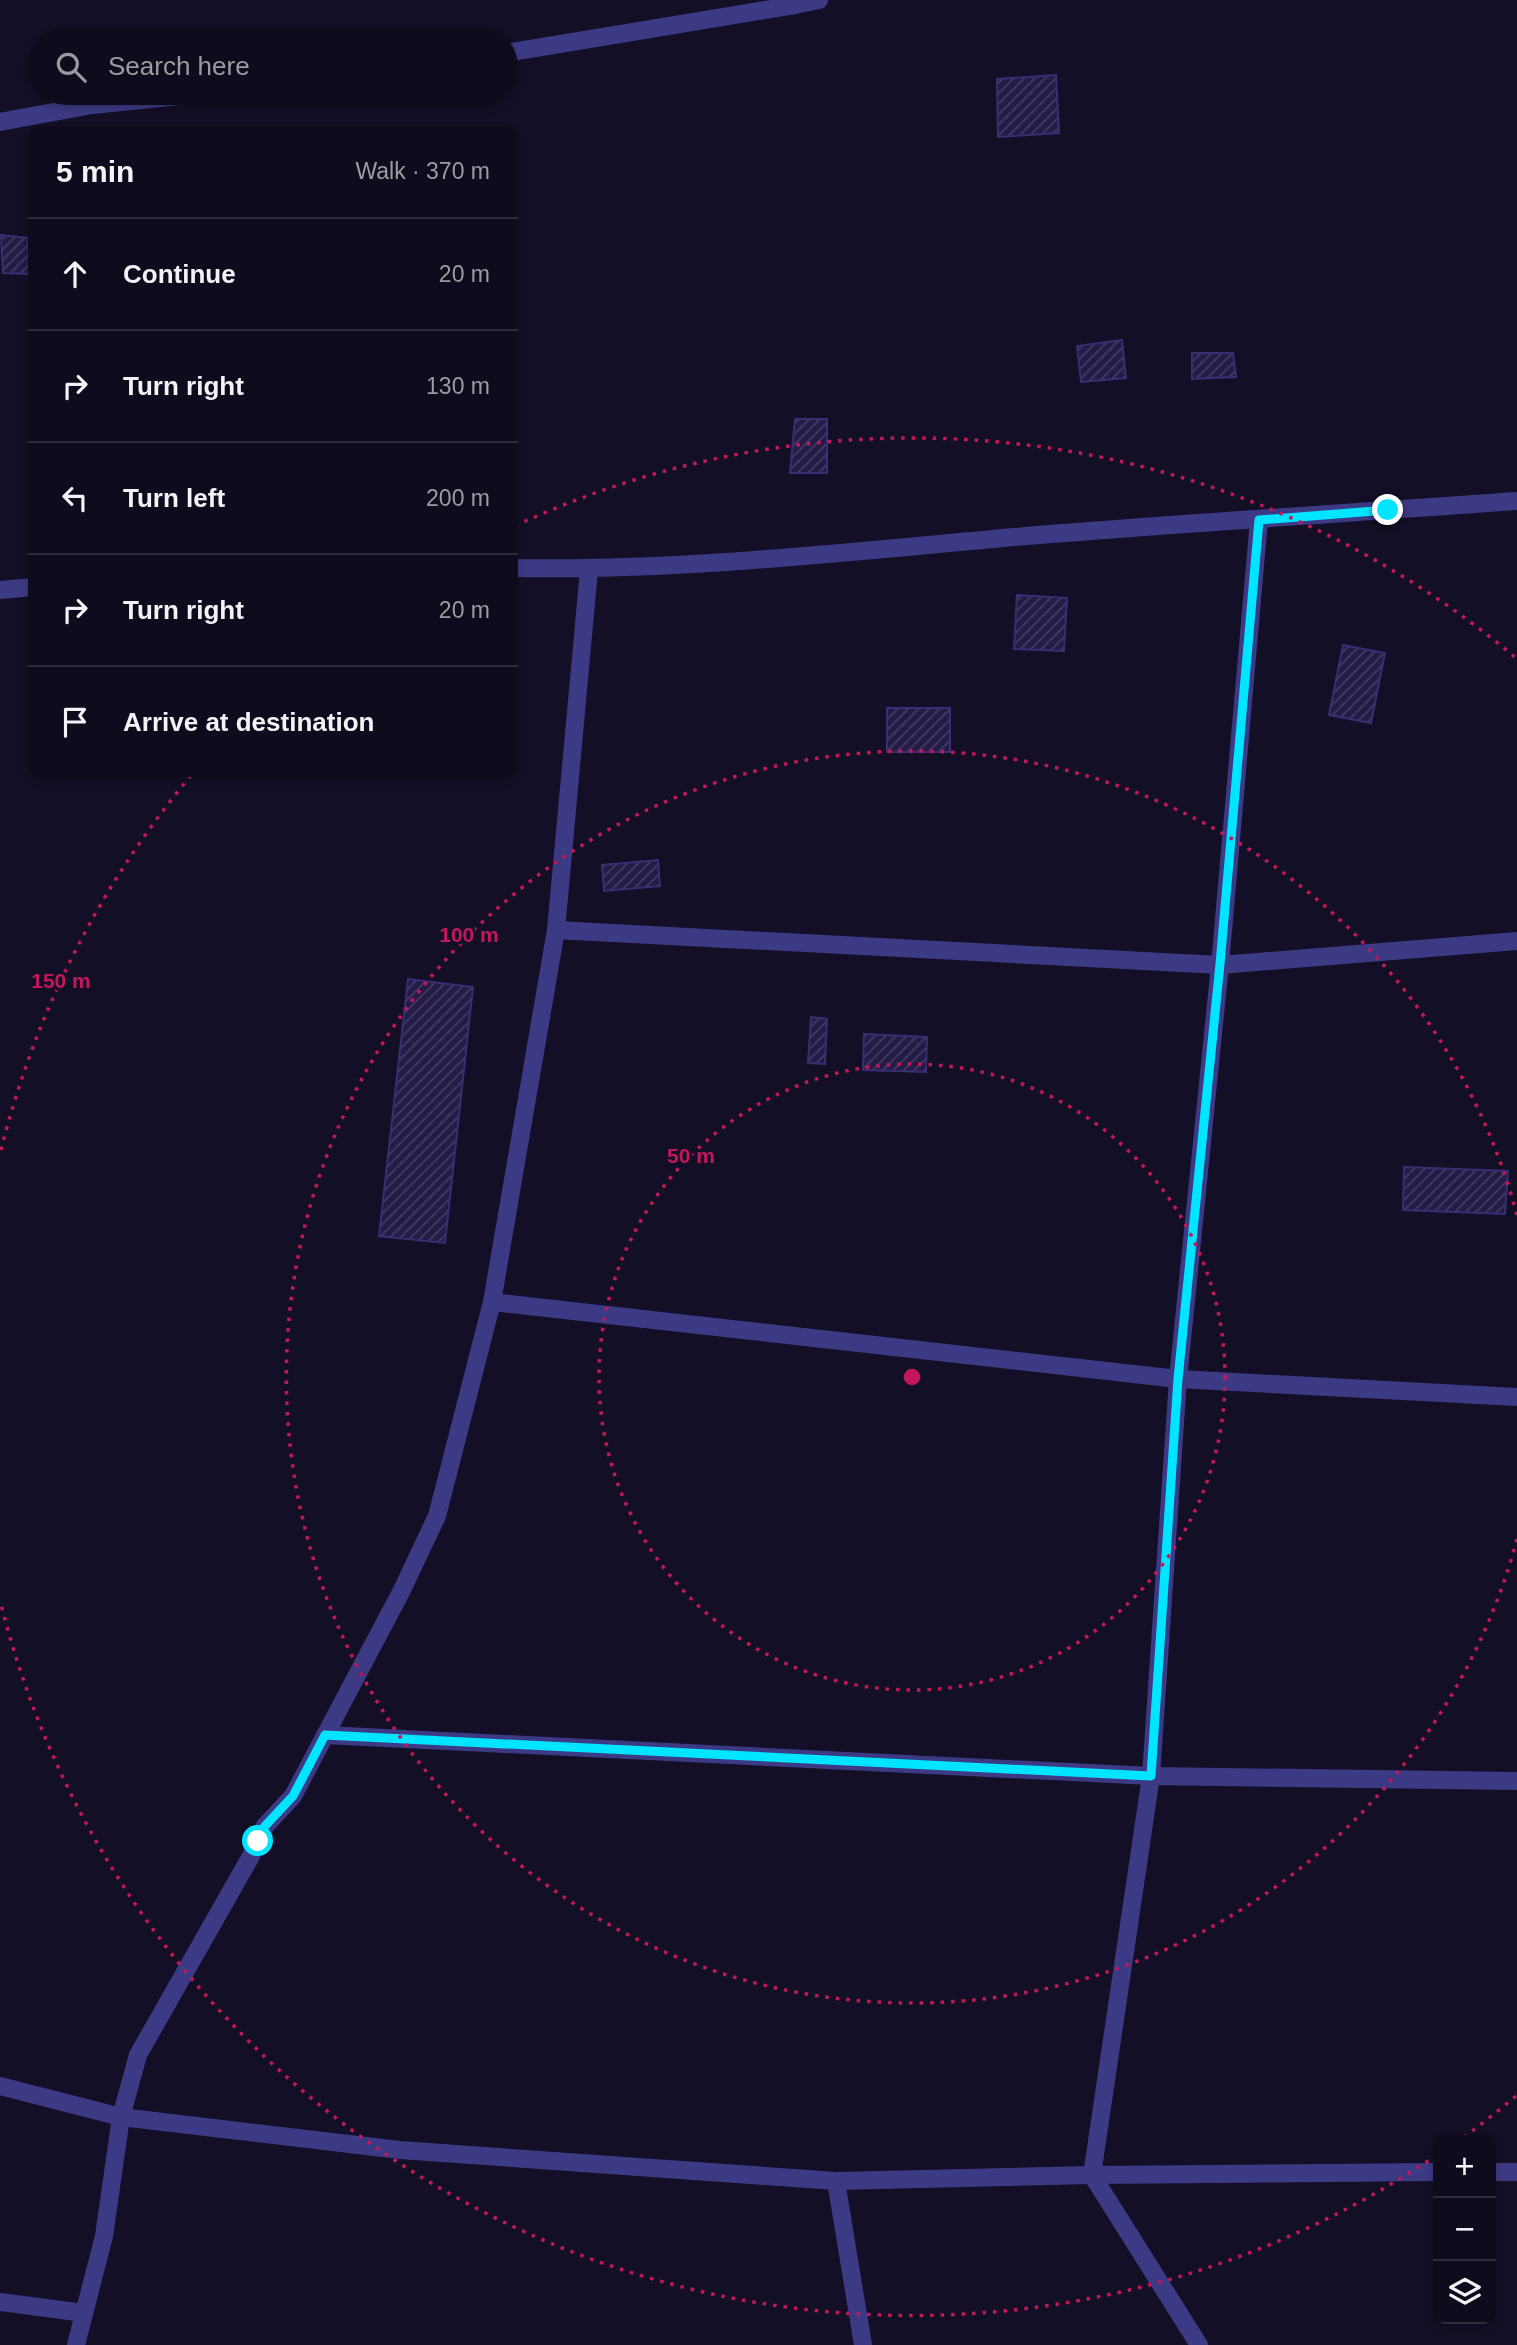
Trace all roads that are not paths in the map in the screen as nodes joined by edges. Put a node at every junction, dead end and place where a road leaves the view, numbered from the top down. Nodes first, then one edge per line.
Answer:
1 (819, 0) edge
2 (795, 2) edge
3 (518, 52) edge
4 (92, 105) edge
5 (0, 122) edge
6 (1517, 501) edge
7 (1259, 520) junction
8 (518, 568) edge
9 (589, 570) junction
10 (28, 587) edge
11 (0, 590) edge
12 (556, 930) junction
13 (1517, 941) edge
14 (1220, 964) junction
15 (492, 1302) junction
16 (1178, 1379) junction
17 (1517, 1397) edge
18 (325, 1735) junction
19 (1151, 1776) junction
20 (1517, 1781) edge
21 (0, 2086) edge
22 (121, 2117) junction
23 (1433, 2172) edge
24 (1496, 2172) edge
25 (1517, 2172) edge
26 (1092, 2175) junction
27 (836, 2181) junction
28 (0, 2302) edge
29 (84, 2313) junction
30 (76, 2345) edge
31 (863, 2345) edge
32 (1199, 2345) edge

1 - 2 street
2 - 3 street
4 - 5 street
6 - 7 street
7 - 9 street
7 - 14 street
8 - 9 street
9 - 12 street
10 - 11 street
12 - 14 street
12 - 15 street
13 - 14 street
14 - 16 street
15 - 16 street
15 - 18 street
16 - 17 street
16 - 19 street
18 - 19 street
18 - 22 street
19 - 20 street
19 - 26 street
21 - 22 street
22 - 27 street
22 - 29 street
23 - 26 street
24 - 25 street
26 - 27 street
26 - 32 street
27 - 31 street
28 - 29 street
29 - 30 street

